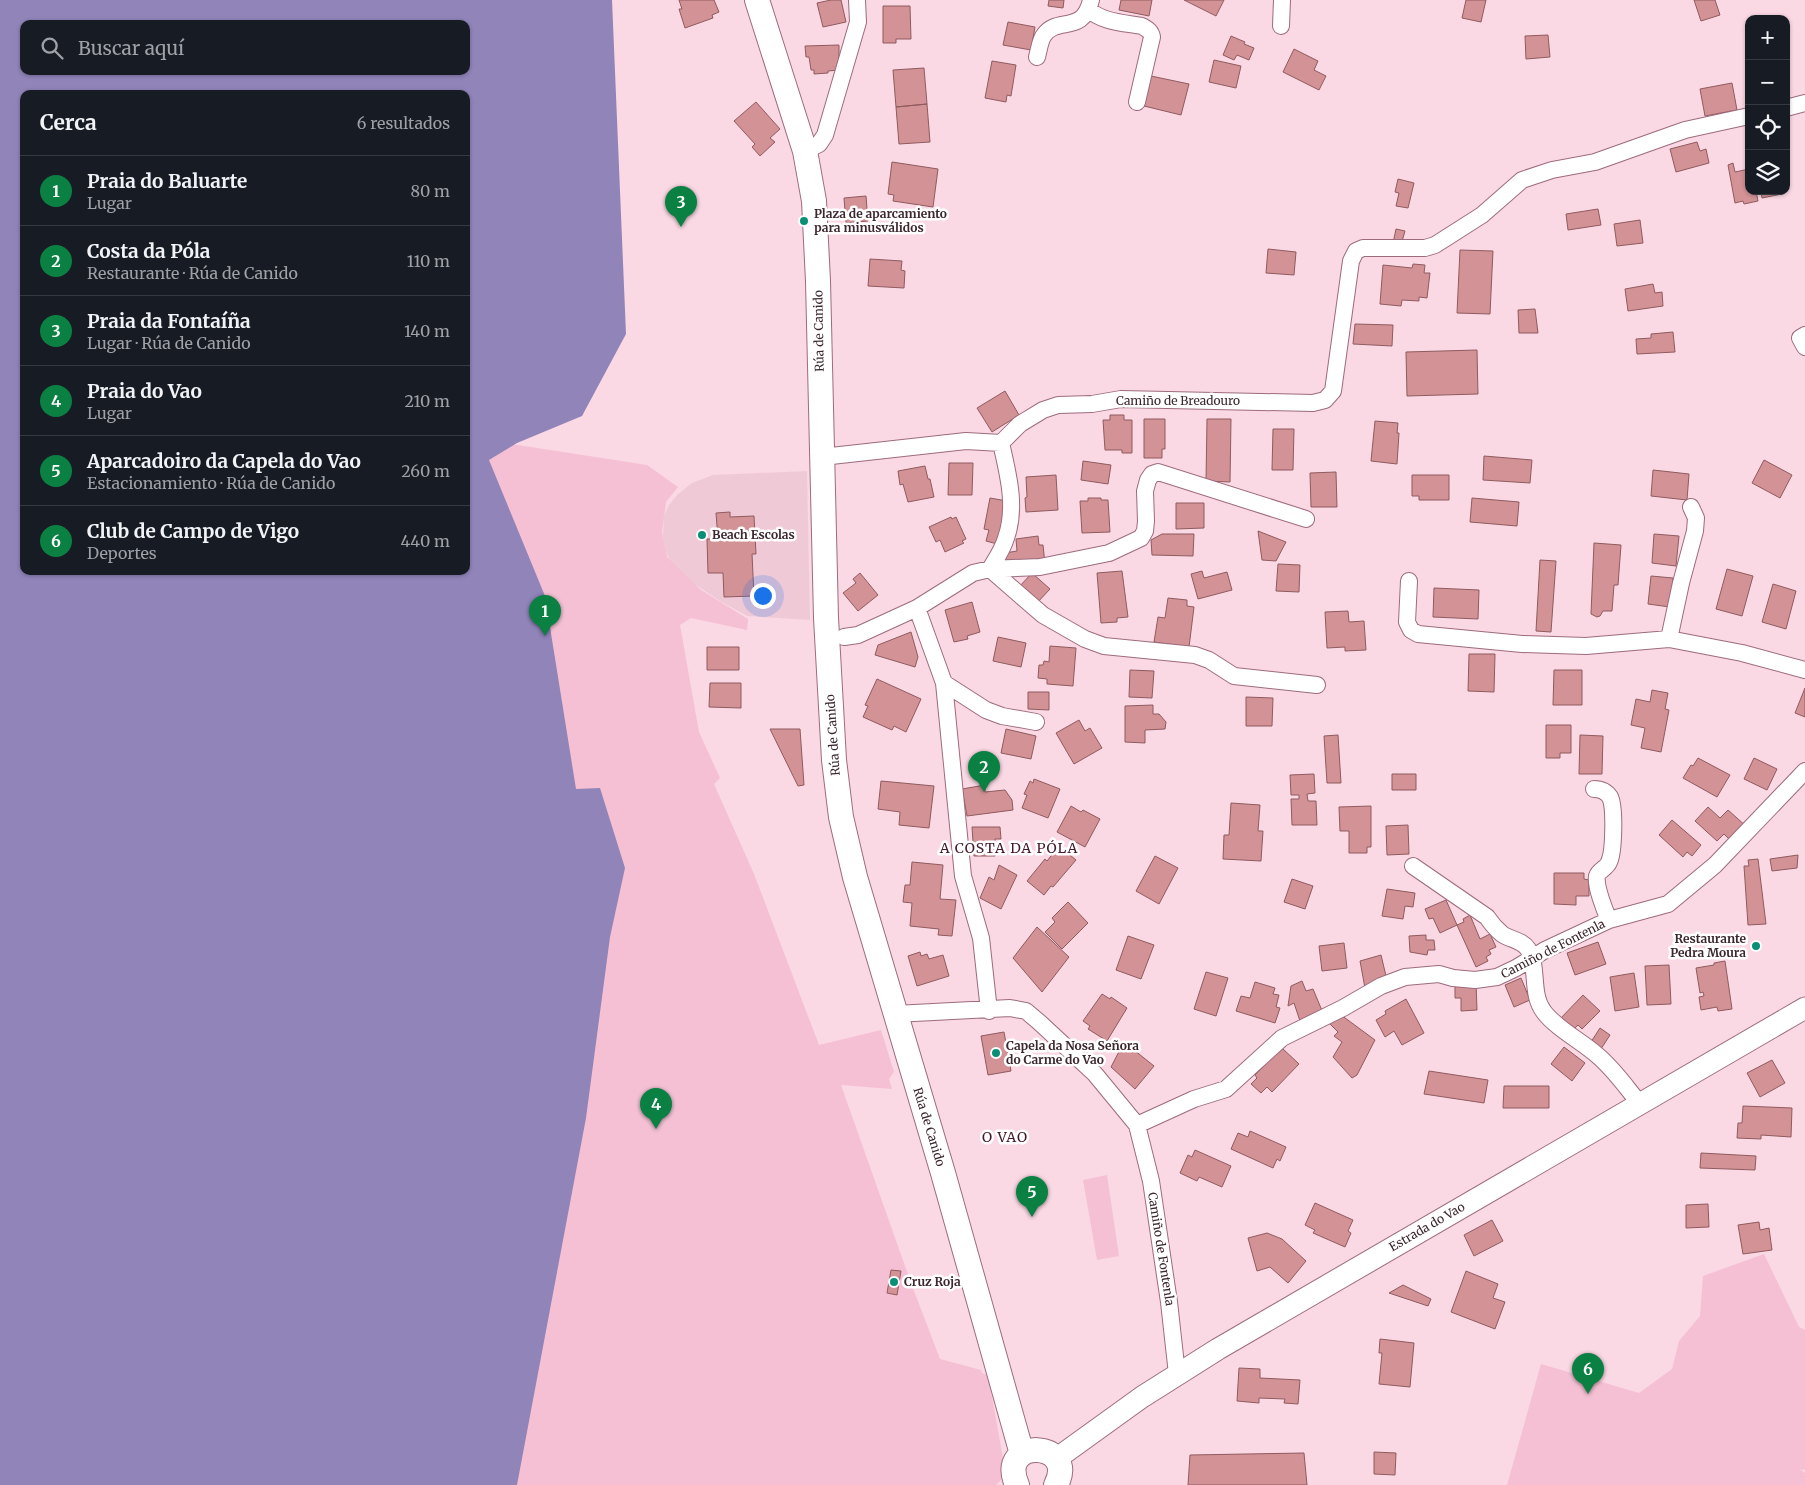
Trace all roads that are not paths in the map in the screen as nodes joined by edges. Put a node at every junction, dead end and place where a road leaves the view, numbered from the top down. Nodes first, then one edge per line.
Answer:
1 (757, 0) edge
2 (857, 0) edge
3 (1282, 0) edge
4 (1090, 5) edge
5 (1281, 26) dead end
6 (1037, 57) dead end
7 (1137, 102) dead end
8 (1805, 103) edge
9 (1790, 107) edge
10 (1745, 117) edge
11 (805, 151) junction
12 (1805, 335) edge
13 (1805, 347) edge
14 (1002, 442) junction
15 (822, 456) junction
16 (1691, 507) dead end
17 (1306, 519) dead end
18 (990, 570) junction
19 (1409, 581) dead end
20 (917, 608) junction
21 (844, 638) dead end
22 (1669, 639) junction
23 (1805, 670) edge
24 (944, 683) junction
25 (1316, 685) dead end
26 (1036, 722) dead end
27 (1805, 771) edge
28 (1594, 789) dead end
29 (1413, 866) dead end
30 (1609, 920) junction
31 (1532, 958) junction
32 (1805, 1008) edge
33 (989, 1011) junction
34 (895, 1014) junction
35 (1640, 1104) junction
36 (1137, 1125) junction
37 (1177, 1374) junction
38 (1022, 1454) junction
39 (1056, 1459) junction
40 (1017, 1485) edge
41 (1056, 1485) edge

1 - 11 main road, Rúa de Canido
2 - 11 street
3 - 5 street
4 - 6 street
4 - 7 street
8 - 9 street
10 - 14 street, Camiño de Breadouro
11 - 15 main road, Rúa de Canido
12 - 13 street
14 - 15 street
14 - 18 street
15 - 34 main road, Rúa de Canido
16 - 22 street
17 - 18 street
18 - 20 street
18 - 25 street
19 - 22 street
20 - 21 street
20 - 24 street
22 - 23 street
24 - 26 street
24 - 33 street
27 - 30 street, Camiño de Fontenla
28 - 30 street
29 - 31 street
30 - 31 street, Camiño de Fontenla
31 - 35 street
31 - 36 street, Camiño de Fontenla
32 - 35 street, Estrada do Vao
33 - 34 street, Camiño de Fontenla
33 - 36 street, Camiño de Fontenla
34 - 38 main road, Rúa de Canido
35 - 37 street, Estrada do Vao
36 - 37 street, Camiño de Fontenla
37 - 39 street, Estrada do Vao
38 - 39 main road
38 - 40 main road
39 - 41 main road

